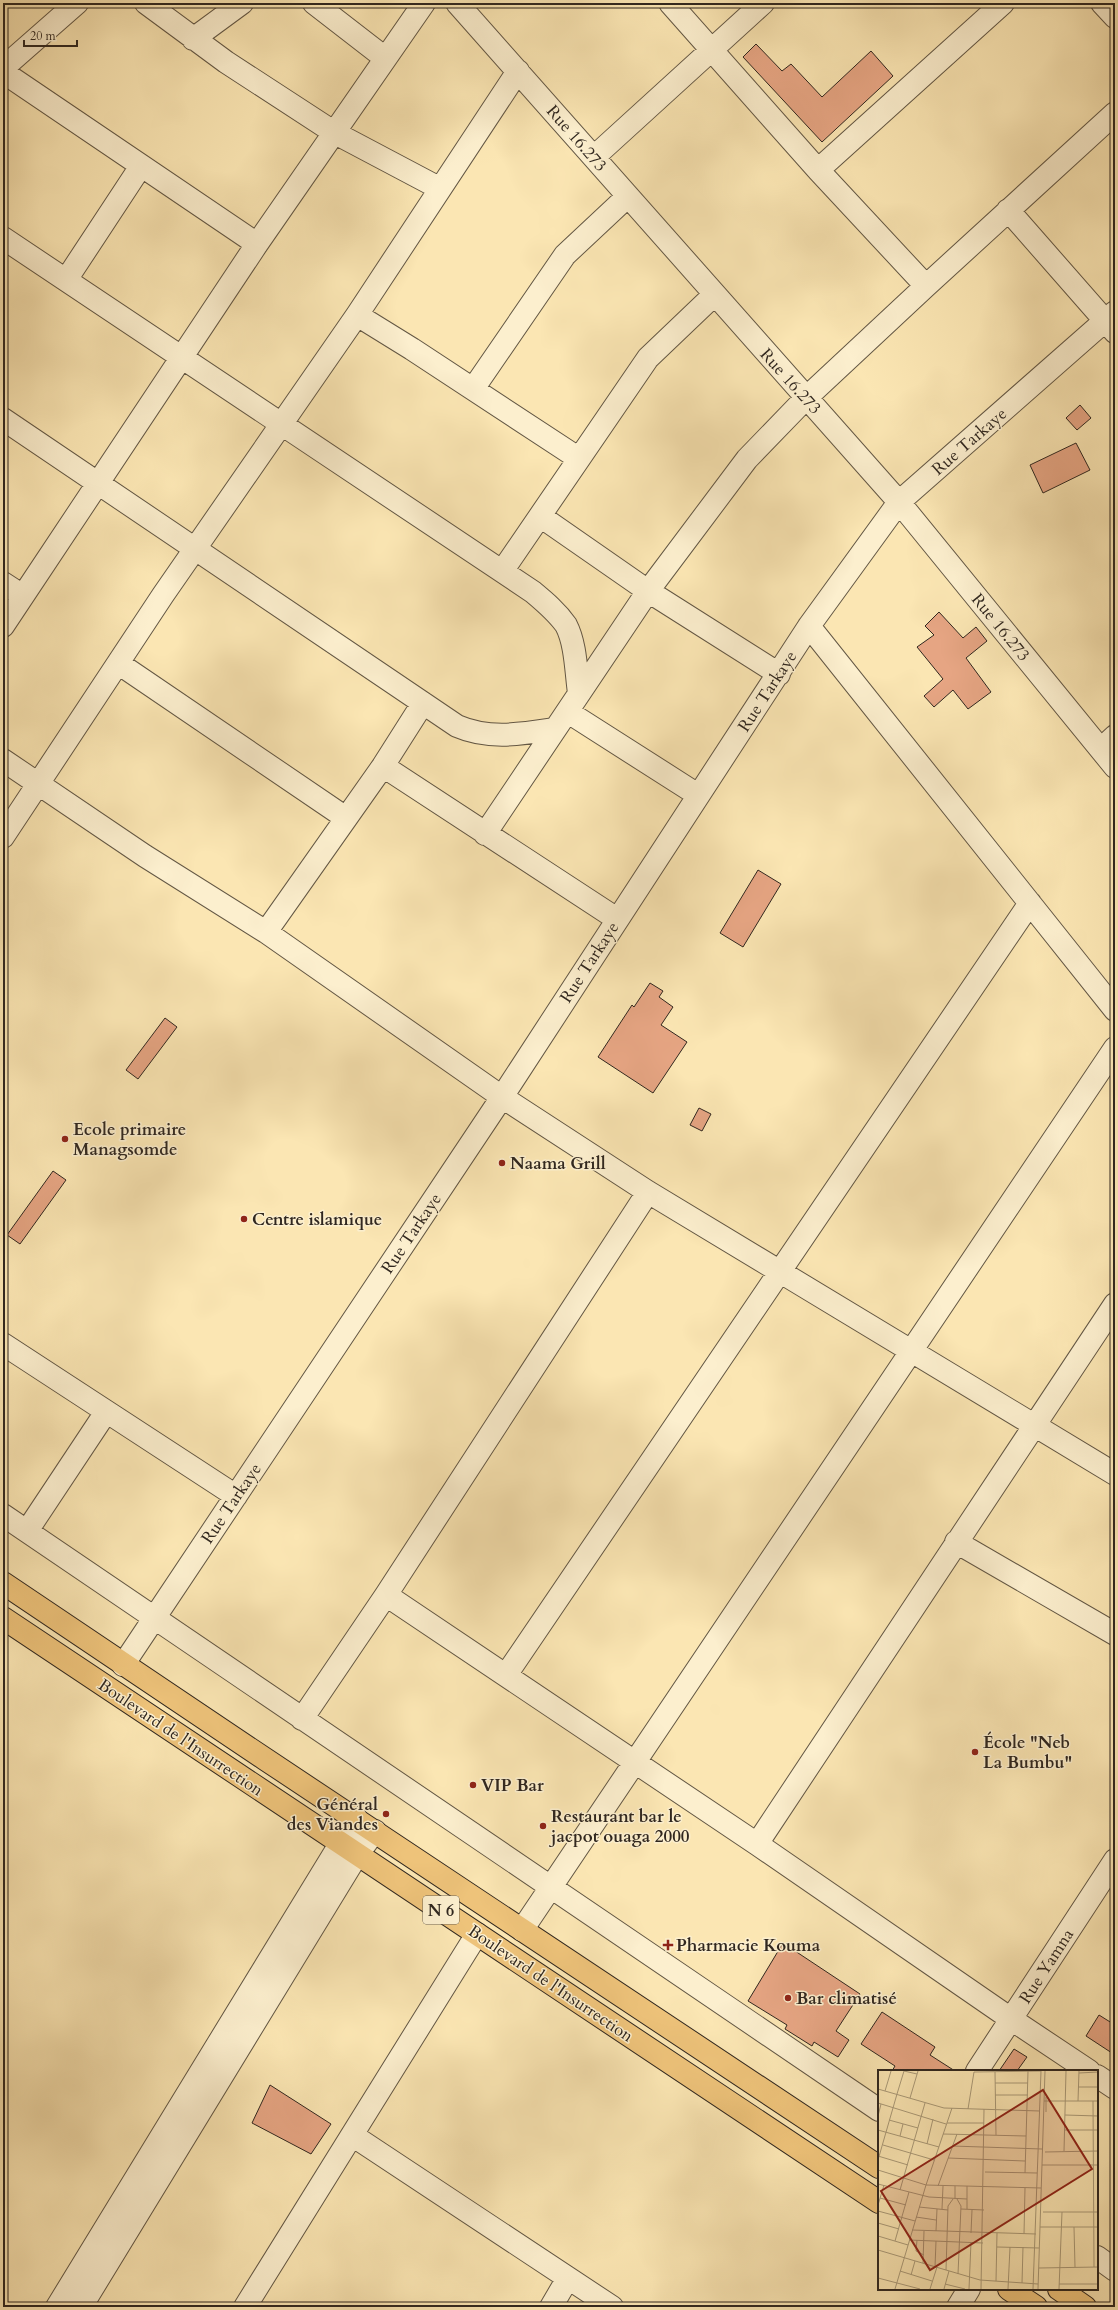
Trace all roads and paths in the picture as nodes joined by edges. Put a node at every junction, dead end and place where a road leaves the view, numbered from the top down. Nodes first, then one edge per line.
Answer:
1 (77, 3) edge
2 (146, 3) edge
3 (242, 3) edge
4 (314, 3) edge
5 (424, 3) edge
6 (457, 3) edge
7 (670, 3) edge
8 (763, 3) edge
9 (1004, 3) edge
10 (1102, 3) edge
11 (1115, 17) edge
12 (193, 39) junction
13 (710, 50) junction
14 (385, 58) junction
15 (3, 68) edge
16 (518, 71) junction
17 (3, 72) edge
18 (1115, 113) edge
19 (335, 133) junction
20 (594, 157) junction
21 (141, 166) junction
22 (818, 170) junction
23 (438, 188) junction
24 (628, 196) junction
25 (1008, 210) junction
26 (3, 238) edge
27 (257, 244) junction
28 (66, 280) junction
29 (926, 286) junction
30 (714, 295) junction
31 (357, 315) junction
32 (1112, 322) edge
33 (182, 358) junction
34 (473, 389) junction
35 (806, 398) junction
36 (3, 419) edge
37 (281, 425) junction
38 (578, 458) junction
39 (98, 483) junction
40 (899, 502) junction
41 (540, 516) junction
42 (195, 548) junction
43 (503, 570) junction
44 (3, 583) edge
45 (648, 591) junction
46 (23, 596) junction
47 (3, 626) edge
48 (809, 626) junction
49 (118, 663) junction
50 (779, 674) junction
51 (579, 693) junction
52 (423, 703) junction
53 (568, 712) junction
54 (555, 729) junction
55 (1108, 742) edge
56 (3, 760) edge
57 (383, 766) junction
58 (1115, 767) edge
59 (38, 784) junction
60 (698, 795) junction
61 (346, 818) junction
62 (485, 834) junction
63 (3, 837) edge
64 (1030, 904) junction
65 (616, 919) junction
66 (266, 932) junction
67 (1115, 1010) edge
68 (1115, 1048) edge
69 (502, 1097) junction
70 (648, 1192) junction
71 (780, 1271) junction
72 (1115, 1304) edge
73 (3, 1344) edge
74 (912, 1350) junction
75 (106, 1412) junction
76 (1034, 1425) junction
77 (1115, 1474) edge
78 (236, 1496) junction
79 (3, 1515) edge
80 (26, 1531) junction
81 (956, 1542) junction
82 (3, 1583) edge
83 (386, 1595) junction
84 (3, 1618) edge
85 (154, 1618) junction
86 (1115, 1634) edge
87 (124, 1665) junction
88 (506, 1675) junction
89 (302, 1719) junction
90 (635, 1762) junction
91 (356, 1818) junction
92 (375, 1831) junction
93 (757, 1844) junction
94 (349, 1849) junction
95 (1115, 1860) edge
96 (551, 1887) junction
97 (522, 1930) junction
98 (477, 1934) junction
99 (1011, 2019) junction
100 (978, 2070) edge
101 (1088, 2070) edge
102 (1098, 2077) edge
103 (1115, 2088) edge
104 (878, 2109) edge
105 (352, 2135) junction
106 (878, 2166) edge
107 (878, 2201) edge
108 (1098, 2259) edge
109 (1115, 2270) edge
110 (568, 2278) junction
111 (968, 2290) edge
112 (1010, 2290) edge
113 (1060, 2290) edge
114 (57, 2307) edge
115 (81, 2307) edge
116 (245, 2307) edge
117 (551, 2307) edge
118 (612, 2307) edge
119 (958, 2307) edge
120 (1036, 2307) edge
121 (1085, 2307) edge

1 - 15 street
2 - 12 street
3 - 12 street
4 - 14 street
5 - 14 street
6 - 16 street, Rue 16.273
7 - 13 street
8 - 13 street
9 - 22 street
10 - 11 street
12 - 19 street
13 - 20 street
13 - 22 street
14 - 19 street
16 - 20 street, Rue 16.273
16 - 23 street
17 - 21 street
18 - 25 street
19 - 23 street
19 - 27 street
20 - 24 street, Rue 16.273
21 - 27 street
21 - 28 street
22 - 29 street
23 - 31 street
24 - 30 street, Rue 16.273
24 - 34 street
25 - 29 street
25 - 32 street
26 - 28 street
27 - 33 street
28 - 33 street
29 - 35 street
30 - 35 street, Rue 16.273
30 - 38 street
31 - 34 street
31 - 37 street
32 - 40 street, Rue Tarkaye
33 - 37 street
33 - 39 street
34 - 38 street
35 - 40 street, Rue 16.273
35 - 45 street
36 - 39 street
37 - 42 street
37 - 43 street
38 - 41 street
39 - 42 street
39 - 46 street
40 - 48 street, Rue Tarkaye
40 - 55 street, Rue 16.273
41 - 43 street
41 - 45 street
42 - 49 street
42 - 52 street
43 - 51 street
44 - 46 street
45 - 50 street
45 - 51 street
46 - 47 street
48 - 50 street, Rue Tarkaye
48 - 64 street
49 - 59 street
49 - 61 street
50 - 60 street, Rue Tarkaye
51 - 53 street
52 - 54 street
52 - 57 street
53 - 54 street
53 - 60 street
54 - 62 street
55 - 58 street, Rue 16.273
56 - 59 street
57 - 61 street
57 - 62 street
59 - 63 street
59 - 66 street
60 - 65 street, Rue Tarkaye
61 - 66 street
62 - 65 street
64 - 67 street
64 - 71 street
65 - 69 street, Rue Tarkaye
66 - 69 street
68 - 74 street
69 - 70 street
69 - 78 street, Rue Tarkaye
70 - 71 street
70 - 83 street
71 - 74 street
71 - 88 street
72 - 76 street
73 - 75 street
74 - 76 street
74 - 90 street
75 - 78 street
75 - 80 street
76 - 77 street
76 - 81 street
78 - 85 street, Rue Tarkaye
79 - 80 street
80 - 85 street
81 - 86 street
81 - 93 street
82 - 87 main road, Boulevard de l'Insurrection / N 6
83 - 88 street
83 - 89 street
84 - 94 main road, Boulevard de l'Insurrection / N 6
85 - 87 street, Rue Tarkaye
85 - 89 street
87 - 91 main road, Boulevard de l'Insurrection / N 6
88 - 90 street
89 - 96 street
90 - 93 street
90 - 96 street
91 - 92 main road, Boulevard de l'Insurrection / N 6
91 - 94 street
92 - 94 street
92 - 97 main road, Boulevard de l'Insurrection / N 6
93 - 99 street
94 - 98 main road, Boulevard de l'Insurrection / N 6
94 - 114 street
94 - 115 street
95 - 99 street, Rue Yamna
96 - 97 street
96 - 104 street
97 - 106 main road, Boulevard de l'Insurrection / N 6
98 - 105 street
98 - 107 main road, Boulevard de l'Insurrection / N 6
99 - 100 street, Rue Yamna
99 - 101 street
102 - 103 street
105 - 110 street
105 - 116 street
108 - 109 street
110 - 117 street
110 - 118 street
111 - 119 street
112 - 120 main road
113 - 121 main road

